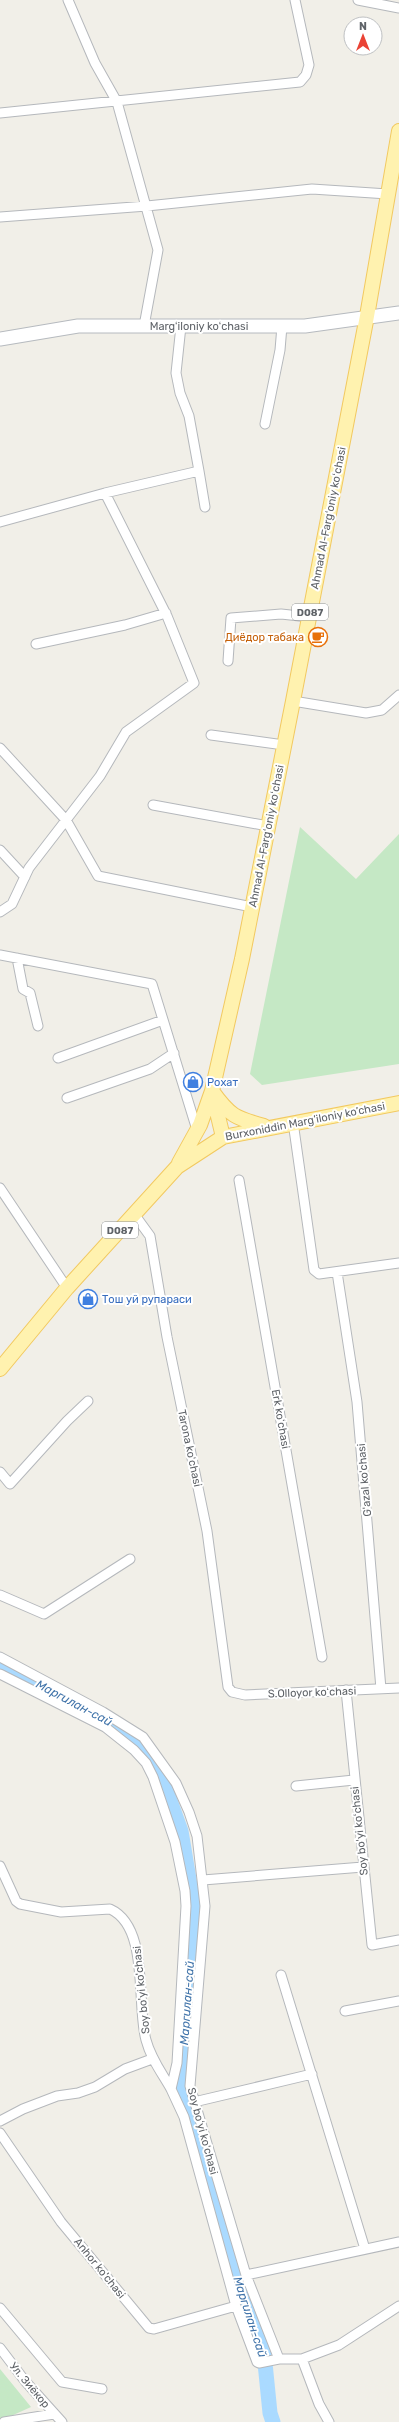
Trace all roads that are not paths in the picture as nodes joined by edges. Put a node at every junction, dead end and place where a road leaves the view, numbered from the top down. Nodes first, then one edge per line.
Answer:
1 (68, 0) edge
2 (296, 0) edge
3 (358, 0) edge
4 (399, 8) edge
5 (117, 102) junction
6 (0, 112) edge
7 (399, 131) edge
8 (388, 194) junction
9 (147, 206) junction
10 (0, 217) edge
11 (399, 313) edge
12 (368, 316) junction
13 (144, 326) junction
14 (181, 326) junction
15 (282, 326) junction
16 (0, 338) edge
17 (264, 424) dead end
18 (199, 471) junction
19 (105, 493) junction
20 (205, 507) dead end
21 (0, 522) edge
22 (166, 613) junction
23 (309, 617) junction
24 (36, 644) dead end
25 (228, 661) dead end
26 (399, 695) edge
27 (293, 701) junction
28 (211, 735) dead end
29 (284, 745) junction
30 (0, 748) edge
31 (153, 805) dead end
32 (66, 820) junction
33 (268, 826) junction
34 (0, 850) edge
35 (25, 877) junction
36 (252, 906) junction
37 (0, 912) edge
38 (0, 955) edge
39 (17, 958) junction
40 (163, 1020) junction
41 (38, 1026) dead end
42 (174, 1053) junction
43 (58, 1058) dead end
44 (212, 1091) junction
45 (67, 1098) dead end
46 (399, 1103) edge
47 (293, 1122) junction
48 (267, 1127) junction
49 (197, 1130) junction
50 (224, 1136) junction
51 (177, 1167) junction
52 (239, 1180) dead end
53 (0, 1188) edge
54 (134, 1214) junction
55 (399, 1263) edge
56 (337, 1272) junction
57 (67, 1288) junction
58 (0, 1369) edge
59 (88, 1400) dead end
60 (0, 1472) edge
61 (130, 1559) dead end
62 (0, 1595) edge
63 (0, 1657) edge
64 (322, 1657) dead end
65 (0, 1674) edge
66 (228, 1686) joint
67 (399, 1688) edge
68 (381, 1689) junction
69 (346, 1690) junction
70 (354, 1780) junction
71 (296, 1786) dead end
72 (0, 1866) edge
73 (362, 1867) junction
74 (203, 1880) junction
75 (399, 1940) edge
76 (281, 1975) dead end
77 (399, 2001) edge
78 (345, 2011) dead end
79 (152, 2059) junction
80 (312, 2074) junction
81 (171, 2089) junction
82 (194, 2102) junction
83 (0, 2121) edge
84 (0, 2133) edge
85 (399, 2242) edge
86 (365, 2249) junction
87 (246, 2275) junction
88 (236, 2306) junction
89 (399, 2306) edge
90 (0, 2308) edge
91 (0, 2348) edge
92 (302, 2359) junction
93 (277, 2360) junction
94 (102, 2389) dead end
95 (54, 2414) junction
96 (4, 2422) edge
97 (62, 2422) edge
98 (329, 2422) edge

1 - 5 street
2 - 5 street
3 - 4 street
5 - 6 street
5 - 9 street
7 - 8 main road, Ahmad Al-Fargʻoniy koʻchasi / D087
8 - 9 street
8 - 12 main road, Ahmad Al-Fargʻoniy koʻchasi / D087
9 - 10 street
9 - 13 street
11 - 12 street, Margʻiloniy koʻchasi
12 - 15 street, Margʻiloniy koʻchasi
12 - 23 main road, Ahmad Al-Fargʻoniy koʻchasi / D087
13 - 14 street, Margʻiloniy koʻchasi
13 - 16 street, Margʻiloniy koʻchasi
14 - 15 street, Margʻiloniy koʻchasi
14 - 18 street
15 - 17 street
18 - 19 street
18 - 20 street
19 - 21 street
19 - 22 street
22 - 24 street
22 - 32 street
23 - 25 street
23 - 27 main road, Ahmad Al-Fargʻoniy koʻchasi / D087
26 - 27 street
27 - 29 main road, Ahmad Al-Fargʻoniy koʻchasi / D087
28 - 29 street
29 - 33 main road, Ahmad Al-Fargʻoniy koʻchasi / D087
30 - 32 street
31 - 33 street
32 - 35 street
32 - 36 street
33 - 36 main road, Ahmad Al-Fargʻoniy koʻchasi / D087
34 - 35 street
35 - 37 street
36 - 44 main road, Ahmad Al-Fargʻoniy koʻchasi / D087
38 - 39 street
39 - 40 street
39 - 41 street
40 - 42 street
40 - 43 street
42 - 45 street
42 - 49 street
44 - 48 main road
44 - 49 main road, D087
44 - 50 main road, D087
46 - 47 main road, Burxoniddin Marg’iloniy ko’chasi
47 - 48 main road, Burxoniddin Marg’iloniy ko’chasi
47 - 56 street
48 - 50 main road, Burxoniddin Marg’iloniy ko’chasi / D087
49 - 51 main road, D087
50 - 51 main road, Burxoniddin Marg’iloniy ko’chasi / D087
51 - 54 main road, Burxoniddin Marg’iloniy ko’chasi / D087
52 - 64 street, Erk koʻchasi
53 - 57 street
54 - 57 main road, Burxoniddin Marg’iloniy ko’chasi / D087
54 - 66 street, Tarona koʻchasi
55 - 56 street
56 - 68 street, G'azal ko'chasi
57 - 58 main road, Burxoniddin Marg’iloniy ko’chasi / D087
59 - 60 street
61 - 62 street
63 - 74 street, Soy boʻyi koʻchasi
65 - 81 street, Soy boʻyi koʻchasi
66 - 69 street, S.Olloyor koʻchasi
67 - 68 street, S.Olloyor koʻchasi
68 - 69 street, S.Olloyor koʻchasi
69 - 70 street, Soy boʻyi koʻchasi
70 - 71 street
70 - 73 street, Soy boʻyi koʻchasi
72 - 79 street, Soy bo'yi ko'chasi
73 - 74 street
73 - 75 street, Soy boʻyi koʻchasi
74 - 82 street, Soy boʻyi koʻchasi
76 - 80 street
77 - 78 street
79 - 81 street, Soy bo'yi ko'chasi
79 - 83 street
80 - 82 street
80 - 86 street
81 - 88 street, Soy boʻyi koʻchasi
82 - 87 street, Soy boʻyi koʻchasi
84 - 88 street, Anhor ko'chasi
85 - 86 street
86 - 87 street
87 - 93 street, Soy boʻyi koʻchasi
88 - 93 street, Soy boʻyi koʻchasi
89 - 92 street
90 - 94 street
91 - 95 street, Ул. Зиёкор
92 - 93 street, Soy boʻyi koʻchasi
92 - 98 street
95 - 96 street
95 - 97 street, Ул. Зиёкор

